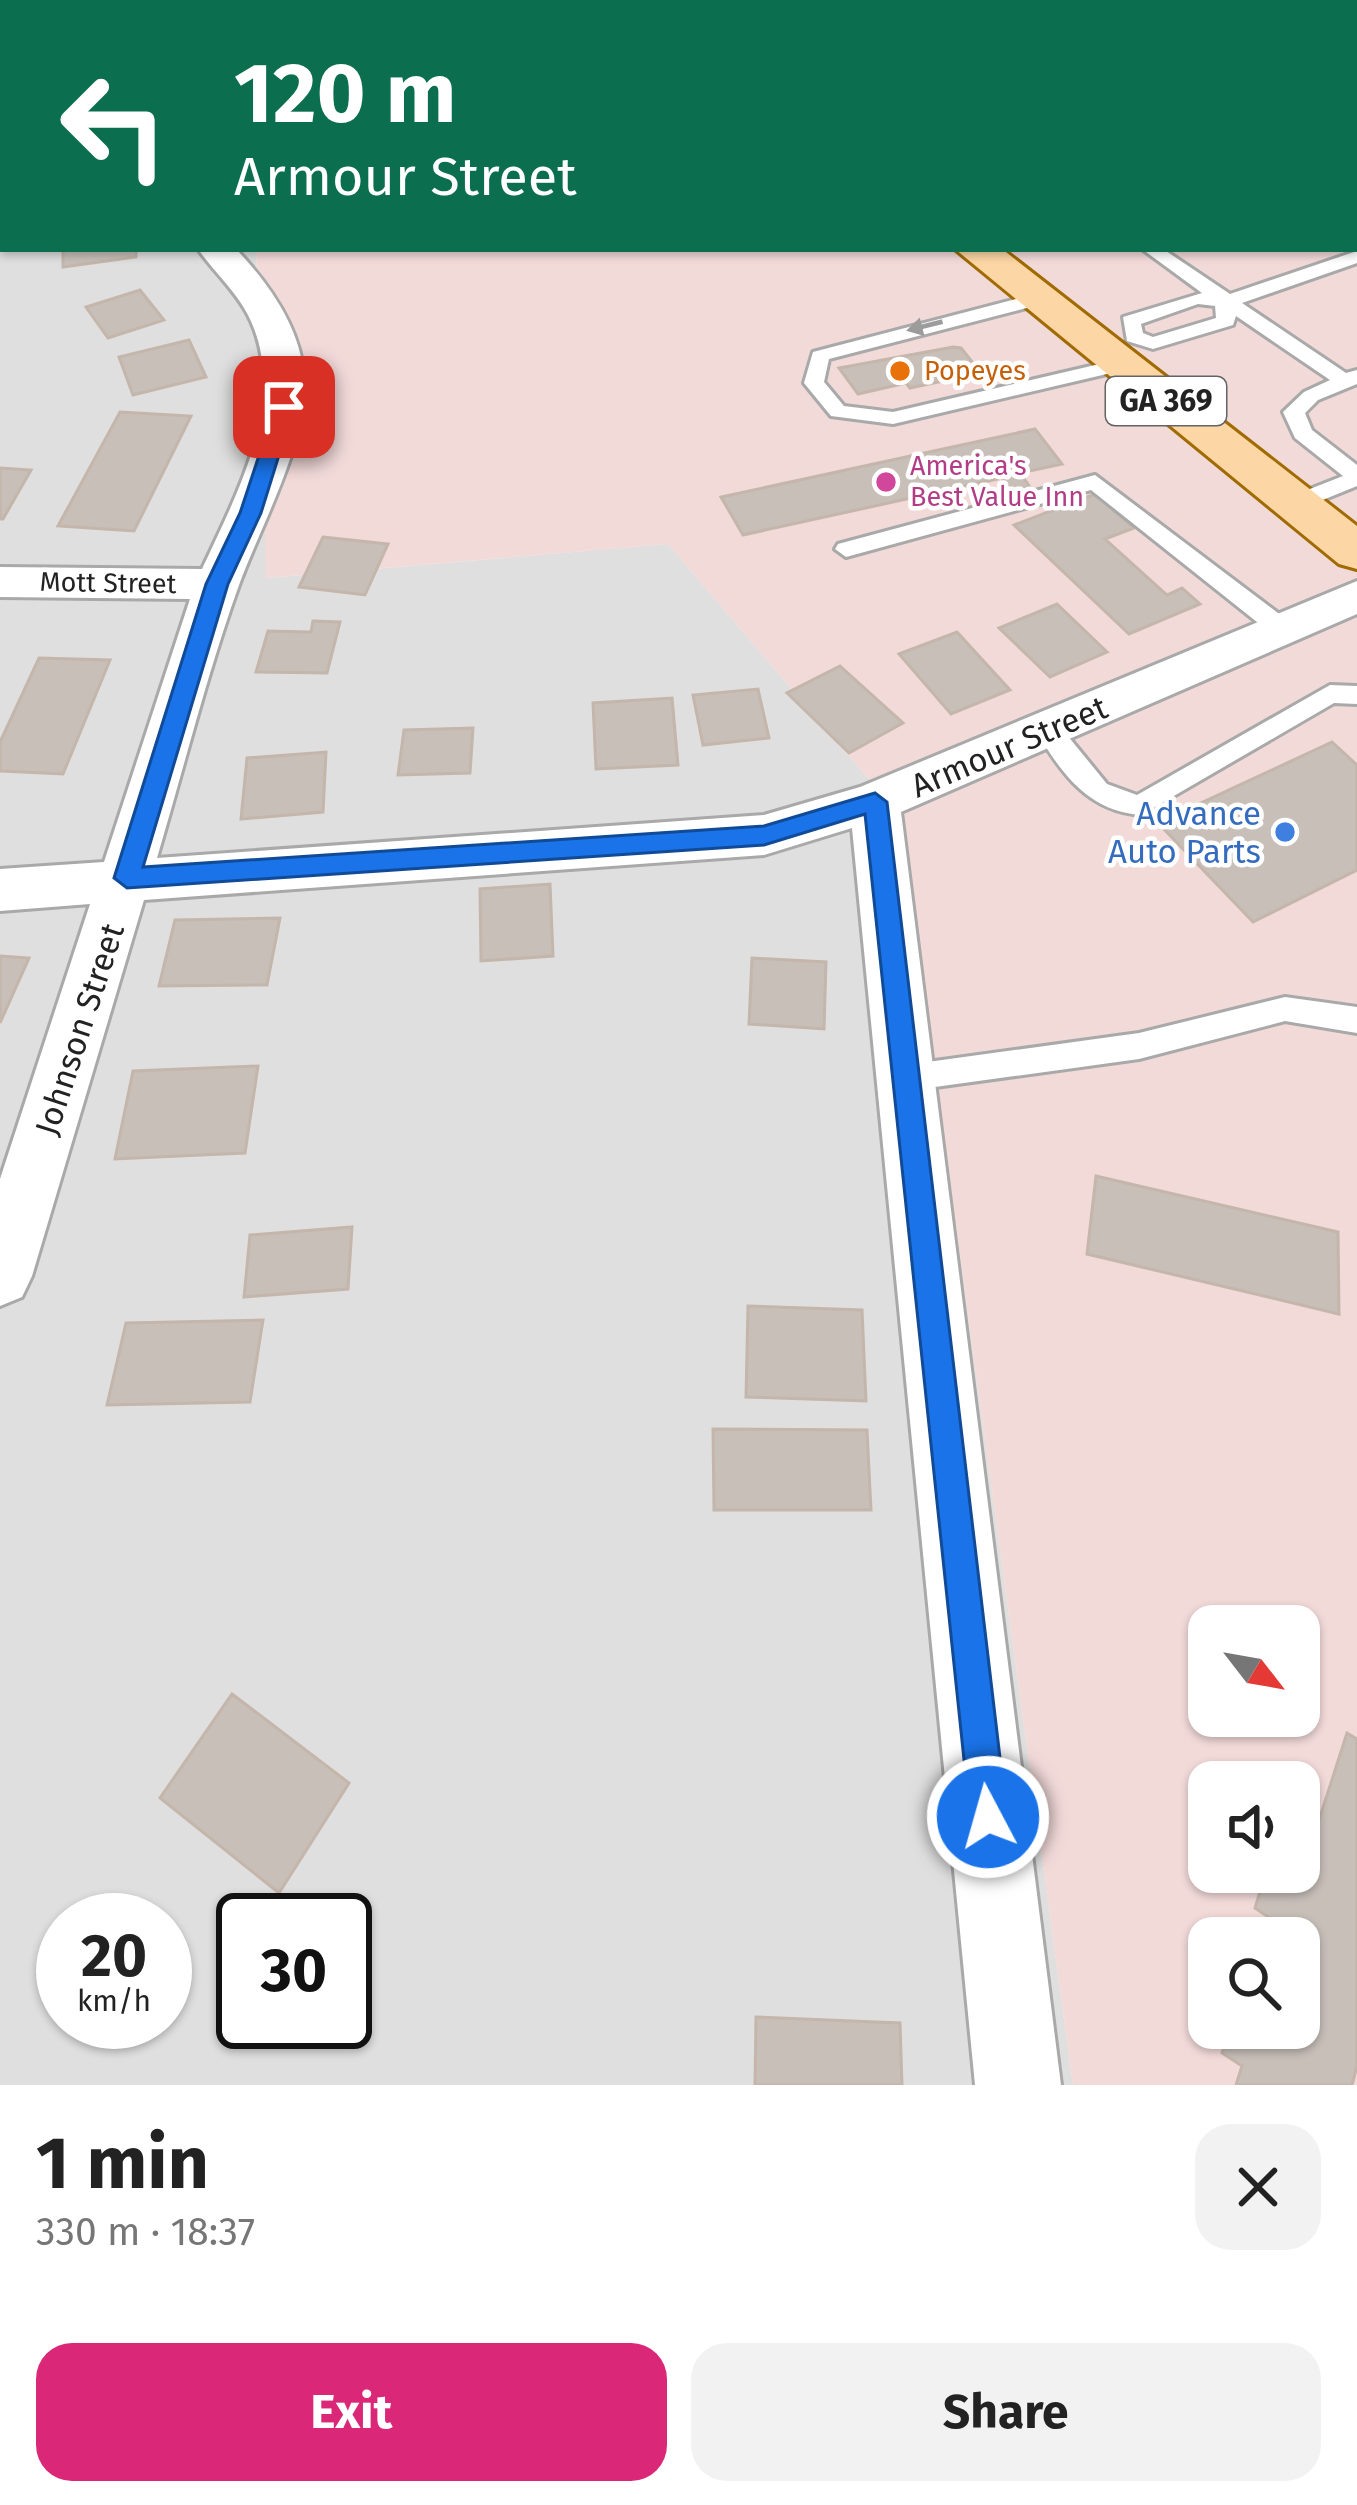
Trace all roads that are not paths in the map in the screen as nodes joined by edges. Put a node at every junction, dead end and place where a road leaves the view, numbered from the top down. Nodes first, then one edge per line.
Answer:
1 (218, 252) edge
2 (980, 252) edge
3 (1154, 252) edge
4 (1357, 257) edge
5 (1039, 299) junction
6 (1226, 302) junction
7 (1118, 350) junction
8 (1350, 379) edge
9 (1357, 477) edge
10 (1295, 503) junction
11 (847, 548) dead end
12 (1357, 552) edge
13 (0, 582) edge
14 (217, 584) junction
15 (1357, 596) edge
16 (1281, 628) junction
17 (1357, 695) edge
18 (1049, 731) junction
19 (875, 802) junction
20 (127, 878) junction
21 (0, 890) edge
22 (1356, 1016) edge
23 (907, 1078) junction
24 (0, 1276) edge
25 (1018, 2085) edge

1 - 14 street, Johnson Street
2 - 5 main road, GA 369
3 - 6 lane
4 - 6 lane
5 - 7 main road, GA 369
5 -> 7 lane
6 - 7 lane
6 - 8 lane
7 - 10 main road, GA 369
8 - 9 lane
9 - 10 lane
10 - 12 main road, GA 369
11 - 16 lane
13 - 14 street, Mott Street
14 - 20 street, Johnson Street
15 - 16 street, Armour Street
16 - 18 street, Armour Street
17 - 18 lane
18 - 19 street, Armour Street
19 - 20 street, Armour Street
19 - 23 street
20 - 21 street, Armour Street
20 - 24 street, Johnson Street
22 - 23 lane
23 - 25 street

